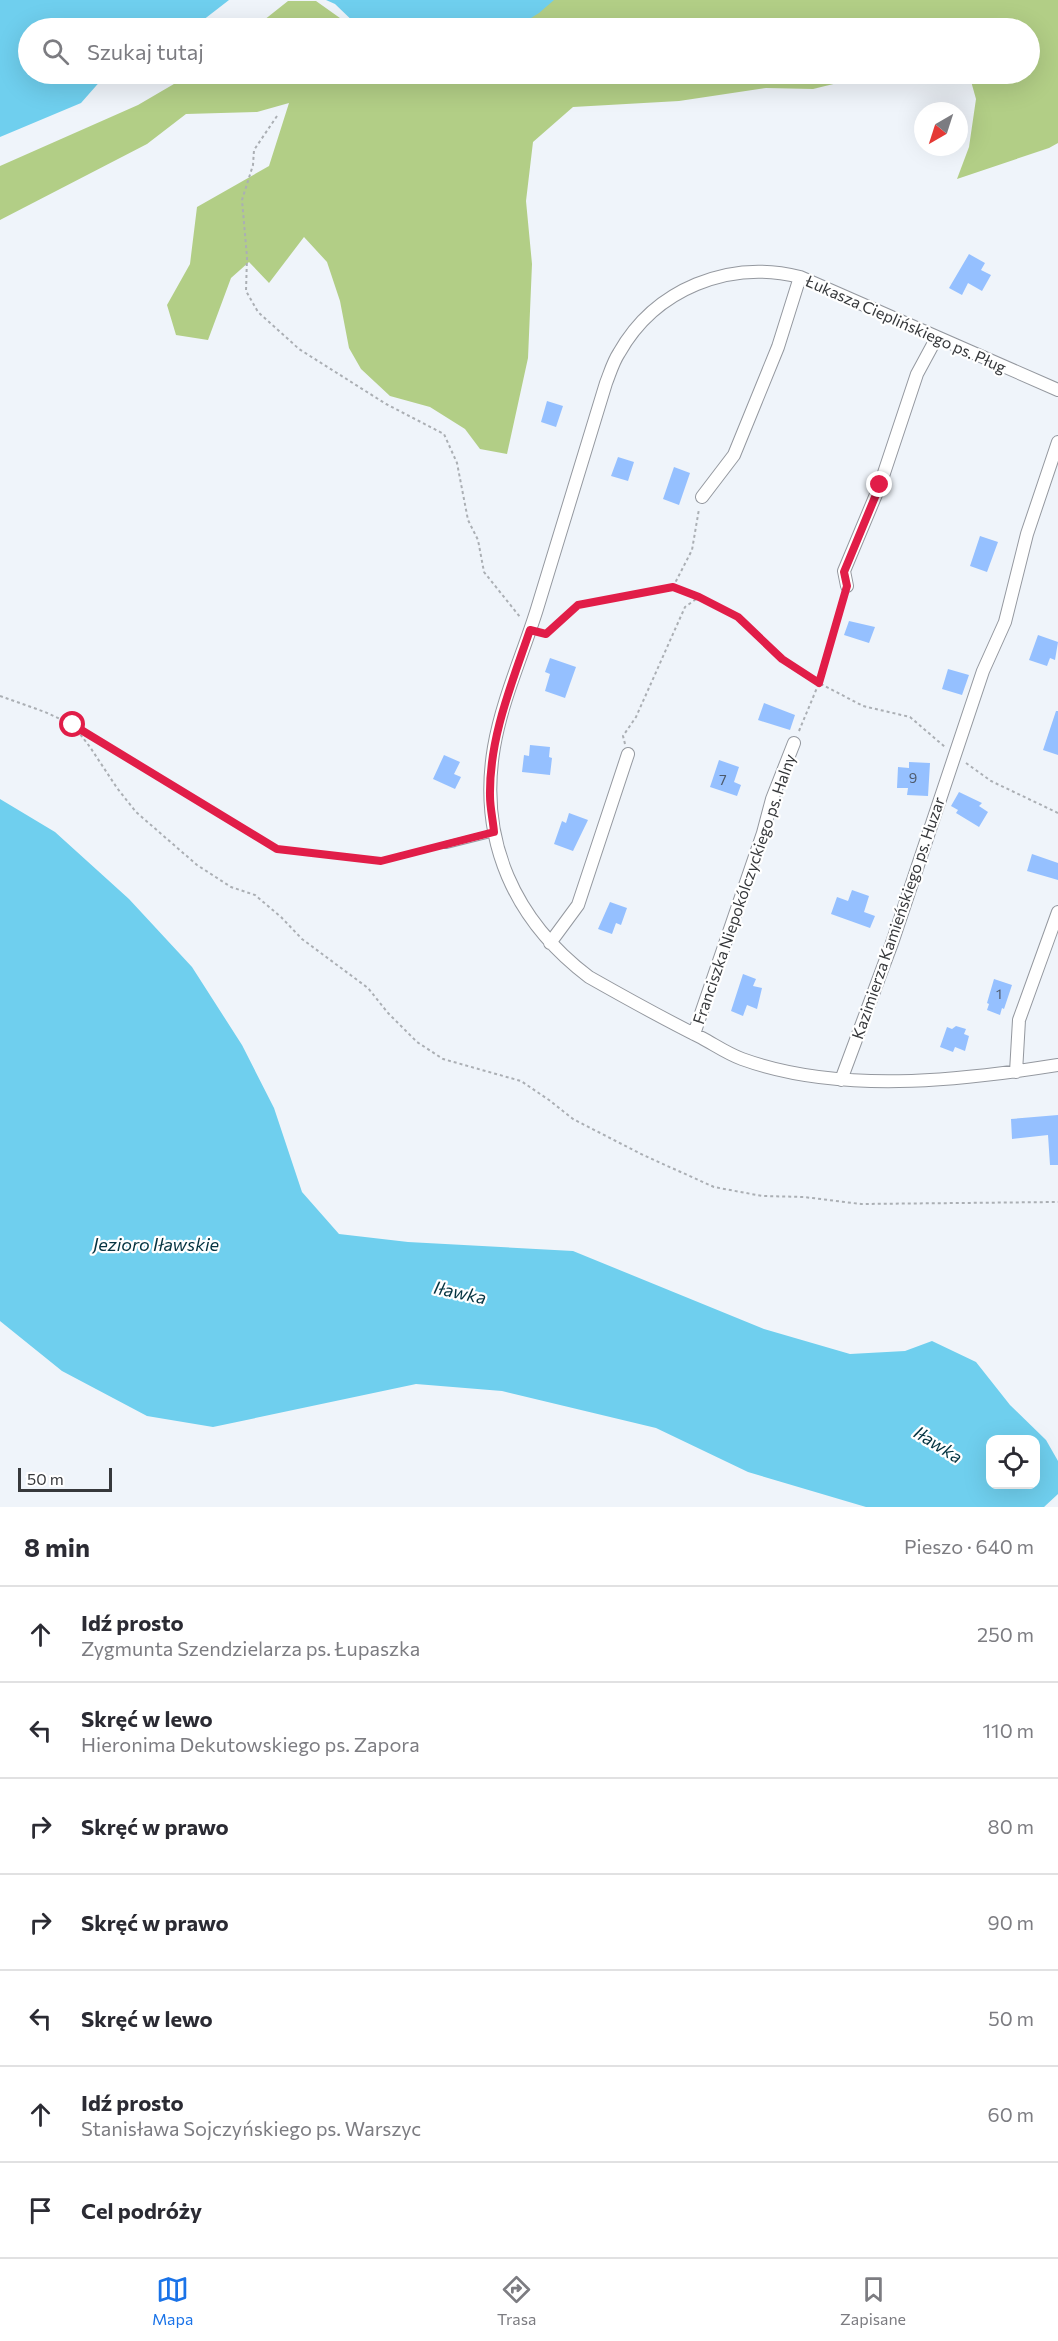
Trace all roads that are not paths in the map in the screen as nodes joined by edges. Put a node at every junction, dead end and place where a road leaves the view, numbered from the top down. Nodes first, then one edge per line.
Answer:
1 (800, 277) junction
2 (937, 337) junction
3 (1058, 390) edge
4 (1058, 442) edge
5 (702, 497) road end
6 (847, 586) road end
7 (794, 743) road end
8 (628, 754) road end
9 (494, 832) junction
10 (446, 845) road end
11 (1058, 912) edge
12 (550, 943) junction
13 (694, 1034) junction
14 (1058, 1065) edge
15 (1016, 1072) junction
16 (841, 1080) junction

1 - 2 street, Łukasza Cieplińskiego ps. Pług
1 - 5 street
1 - 9 street, Łukasza Cieplińskiego ps. Pług
2 - 3 street, Łukasza Cieplińskiego ps. Pług
2 - 6 street
4 - 16 street, Kazimierza Kamieńskiego ps. Huzar
7 - 13 street, Franciszka Niepokólczyckiego ps. Halny
8 - 12 street
9 - 10 lane
9 - 12 street, Łukasza Cieplińskiego ps. Pług
11 - 15 street
12 - 13 street, Łukasza Cieplińskiego ps. Pług
13 - 16 street, Łukasza Cieplińskiego ps. Pług
14 - 15 street, Łukasza Cieplińskiego ps. Pług
15 - 16 street, Łukasza Cieplińskiego ps. Pług

